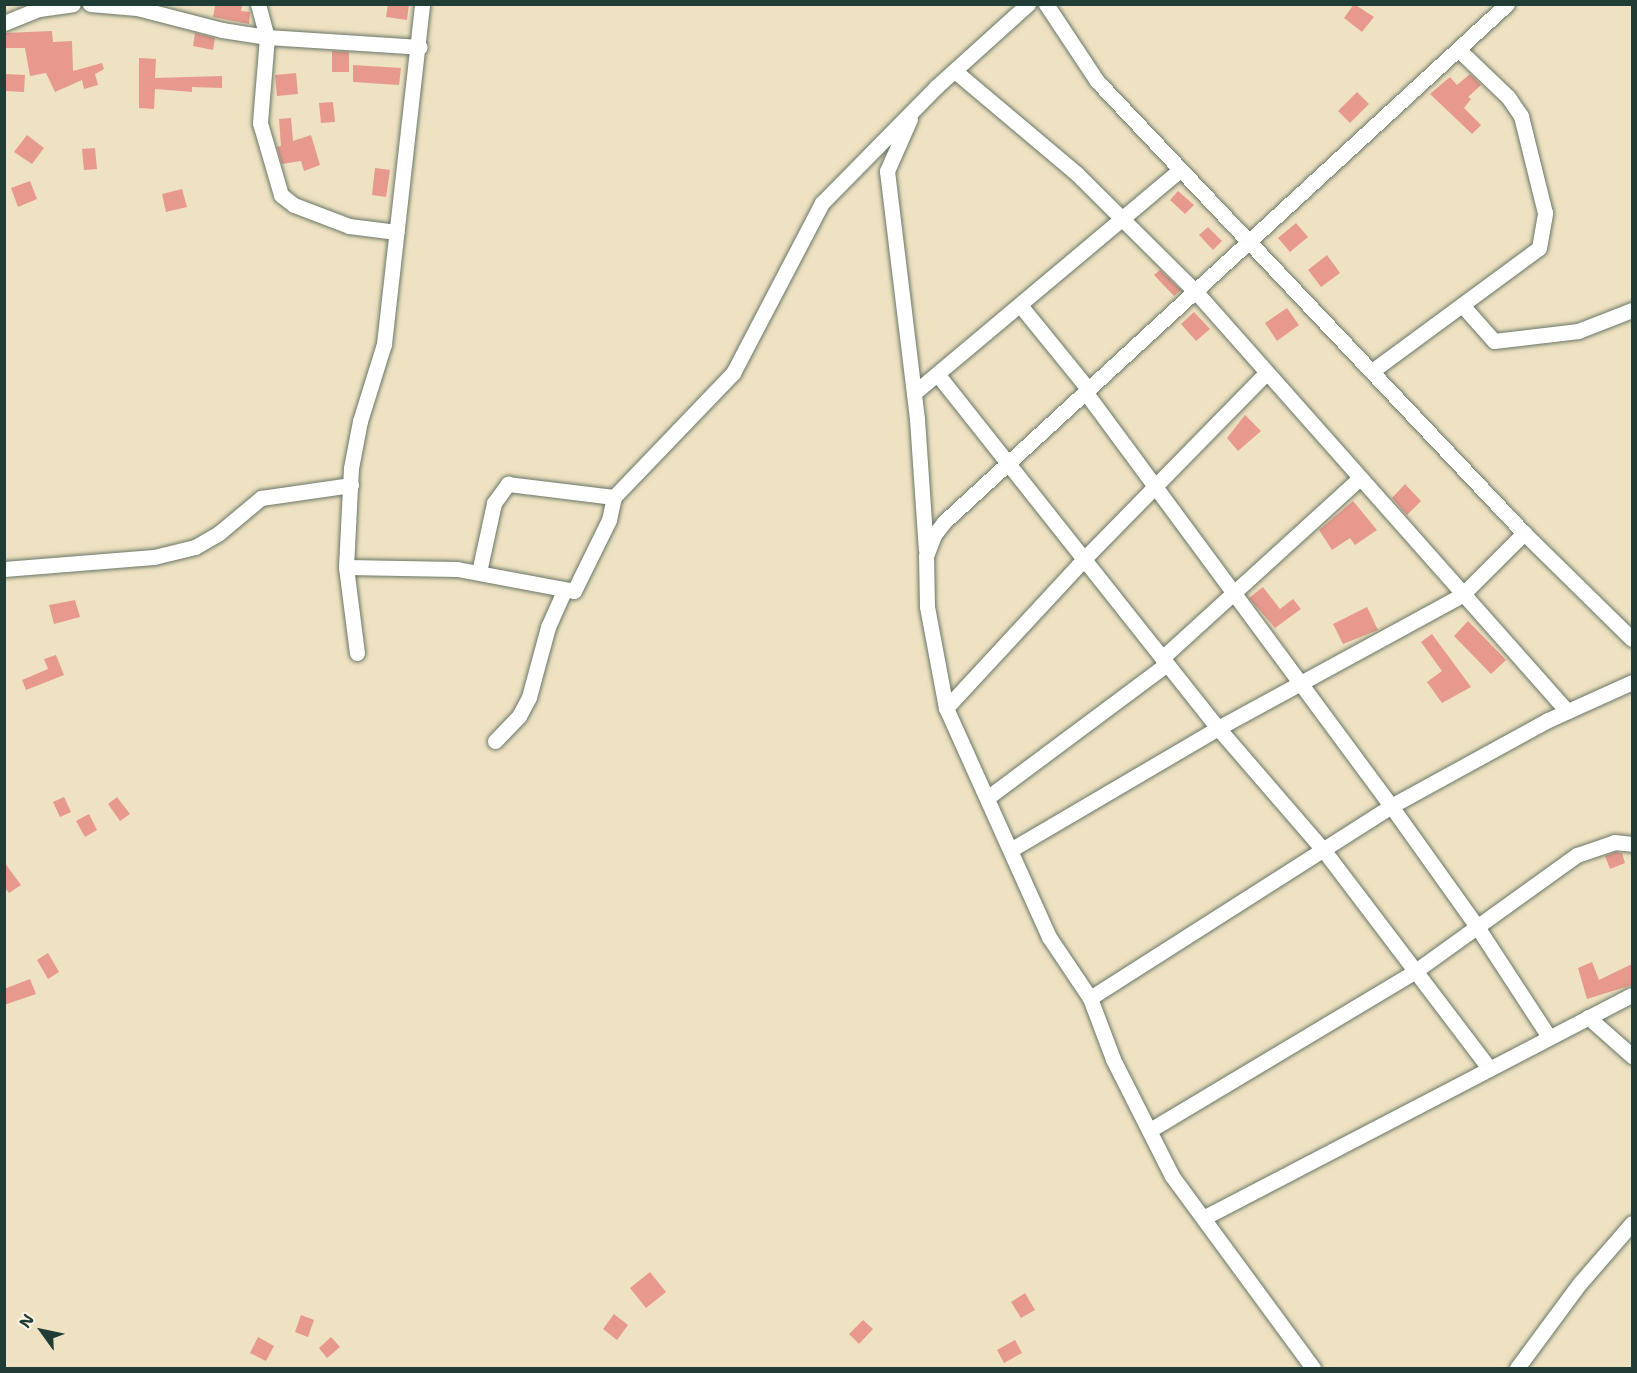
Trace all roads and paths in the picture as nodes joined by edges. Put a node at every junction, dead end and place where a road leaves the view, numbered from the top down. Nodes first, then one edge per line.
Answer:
1 (73, 4) edge
2 (90, 4) edge
3 (258, 4) edge
4 (422, 4) edge
5 (1028, 4) edge
6 (1046, 4) edge
7 (1507, 4) edge
8 (4, 23) edge
9 (267, 37) junction
10 (420, 47) junction
11 (1458, 49) junction
12 (956, 72) junction
13 (912, 114) junction
14 (1180, 170) junction
15 (1124, 217) junction
16 (398, 232) junction
17 (1248, 239) junction
18 (1196, 292) junction
19 (1462, 305) junction
20 (1020, 306) junction
21 (1632, 310) edge
22 (1372, 371) junction
23 (1265, 374) junction
24 (938, 375) junction
25 (1087, 392) junction
26 (914, 393) junction
27 (1009, 463) junction
28 (1359, 479) junction
29 (351, 485) junction
30 (1159, 487) junction
31 (614, 497) junction
32 (1524, 533) junction
33 (926, 556) junction
34 (1084, 559) junction
35 (346, 567) junction
36 (4, 569) edge
37 (479, 572) junction
38 (564, 591) junction
39 (1462, 594) junction
40 (1235, 595) junction
41 (1632, 639) edge
42 (357, 653) dead end
43 (1165, 661) junction
44 (1632, 682) edge
45 (1299, 685) junction
46 (946, 708) junction
47 (1567, 711) junction
48 (1218, 728) junction
49 (495, 741) dead end
50 (987, 798) junction
51 (1391, 806) junction
52 (1632, 844) edge
53 (1012, 849) junction
54 (1324, 852) junction
55 (1476, 925) junction
56 (1414, 972) junction
57 (1632, 995) edge
58 (1090, 998) junction
59 (1588, 1017) junction
60 (1549, 1037) junction
61 (1632, 1056) edge
62 (1489, 1068) junction
63 (1150, 1130) junction
64 (1205, 1216) junction
65 (1632, 1223) edge
66 (1313, 1368) edge
67 (1517, 1368) edge

1 - 8 street
2 - 9 street
3 - 9 street
4 - 10 street
5 - 12 street
6 - 14 street
7 - 11 street
9 - 10 street
9 - 16 street
10 - 16 street
11 - 17 street
11 - 19 street
12 - 13 street
12 - 15 street
13 - 26 street
13 - 31 street
14 - 15 street
14 - 17 street
15 - 18 street
15 - 20 street
16 - 29 street
17 - 18 street
17 - 22 street
18 - 23 street
18 - 25 street
19 - 21 street
19 - 22 street
20 - 24 street
20 - 25 street
22 - 32 street
23 - 28 street
23 - 30 street
24 - 26 street
24 - 27 street
25 - 27 street
25 - 30 street
26 - 33 street
27 - 33 street
27 - 34 street
28 - 39 street
28 - 40 street
29 - 35 street
29 - 36 street
30 - 34 street
30 - 40 street
31 - 37 street
31 - 38 street
32 - 39 street
32 - 41 street
33 - 46 street
34 - 43 street
34 - 46 street
35 - 37 street
35 - 42 street
37 - 38 street
38 - 49 street
39 - 45 street
39 - 47 street
40 - 43 street
40 - 45 street
43 - 48 street
43 - 50 street
44 - 47 street
45 - 48 street
45 - 51 street
46 - 50 street
47 - 51 street
48 - 53 street
48 - 54 street
50 - 53 street
51 - 54 street
51 - 55 street
52 - 55 street
53 - 58 street
54 - 56 street
54 - 58 street
55 - 56 street
55 - 60 street
56 - 62 street
56 - 63 street
57 - 59 street
58 - 63 street
59 - 60 street
59 - 61 street
60 - 62 street
62 - 64 street
63 - 64 street
64 - 66 street
65 - 67 street

